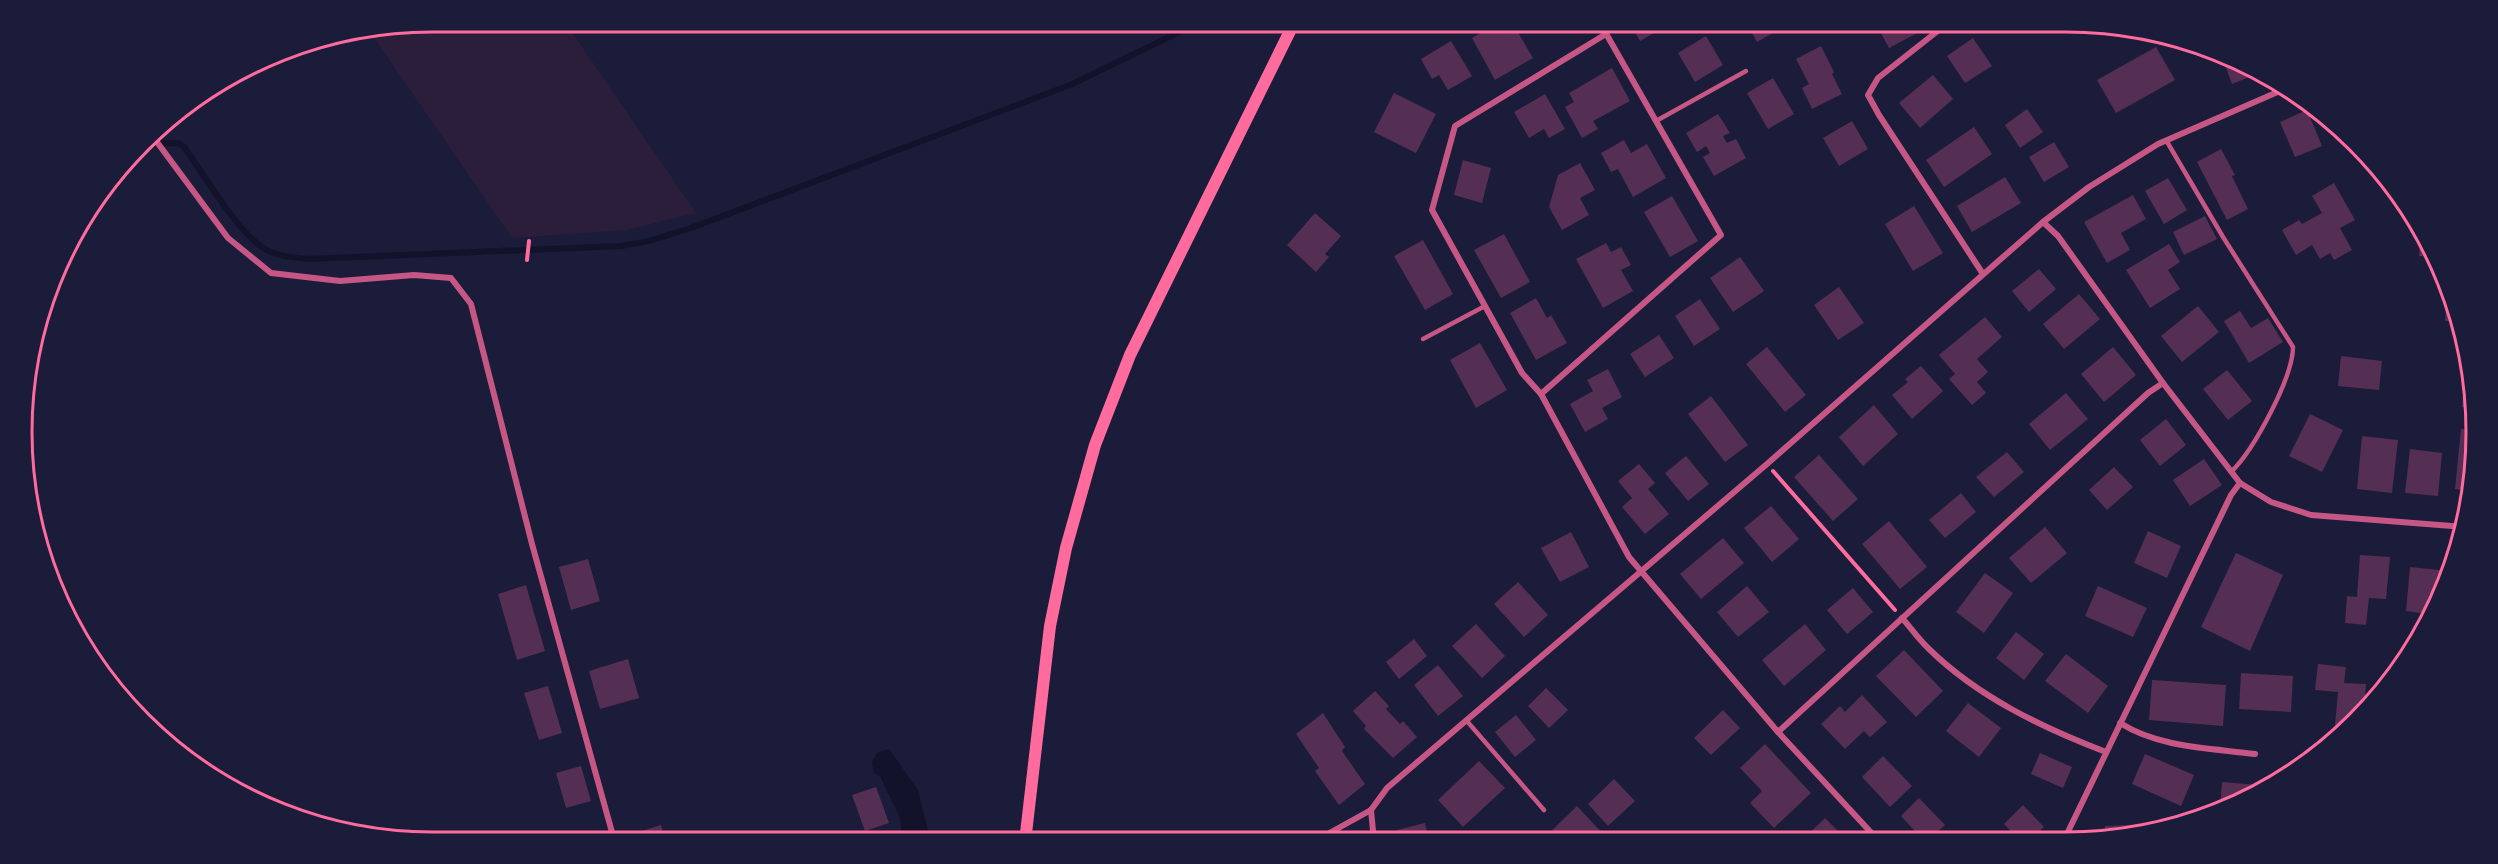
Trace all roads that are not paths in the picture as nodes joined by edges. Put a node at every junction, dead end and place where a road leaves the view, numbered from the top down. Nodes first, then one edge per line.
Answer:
1 (1290, 32) edge
2 (1934, 32) edge
3 (1606, 34) joint
4 (1746, 71) dead end
5 (2278, 92) edge
6 (1656, 121) junction
7 (2166, 140) junction
8 (156, 142) edge
9 (2043, 222) junction
10 (1983, 274) junction
11 (1485, 306) junction
12 (1423, 339) dead end
13 (2163, 383) junction
14 (1541, 394) junction
15 (2232, 472) junction
16 (2240, 483) junction
17 (2455, 526) edge
18 (1640, 570) junction
19 (1902, 618) junction
20 (1466, 720) junction
21 (2120, 723) junction
22 (1778, 732) junction
23 (2106, 752) junction
24 (2255, 754) dead end
25 (1371, 810) junction
26 (1544, 810) dead end
27 (612, 832) edge
28 (1026, 832) edge
29 (1332, 832) edge
30 (1373, 832) edge
31 (1871, 832) edge
32 (2068, 832) edge

1 - 28 main road
2 - 10 street
3 - 6 street
3 - 11 street
4 - 6 lane
5 - 7 street
6 - 14 street
7 - 9 street
7 - 15 lane
8 - 27 street
9 - 10 street
9 - 13 street
10 - 18 street
11 - 12 lane
11 - 14 street
13 - 15 street
13 - 19 street
14 - 18 street
15 - 16 street
16 - 17 street
16 - 21 street
18 - 20 street
18 - 22 street
19 - 22 street
19 - 23 street
20 - 25 street
20 - 26 lane
21 - 23 street
21 - 24 street
22 - 31 street
23 - 32 street
25 - 29 street
25 - 30 street

